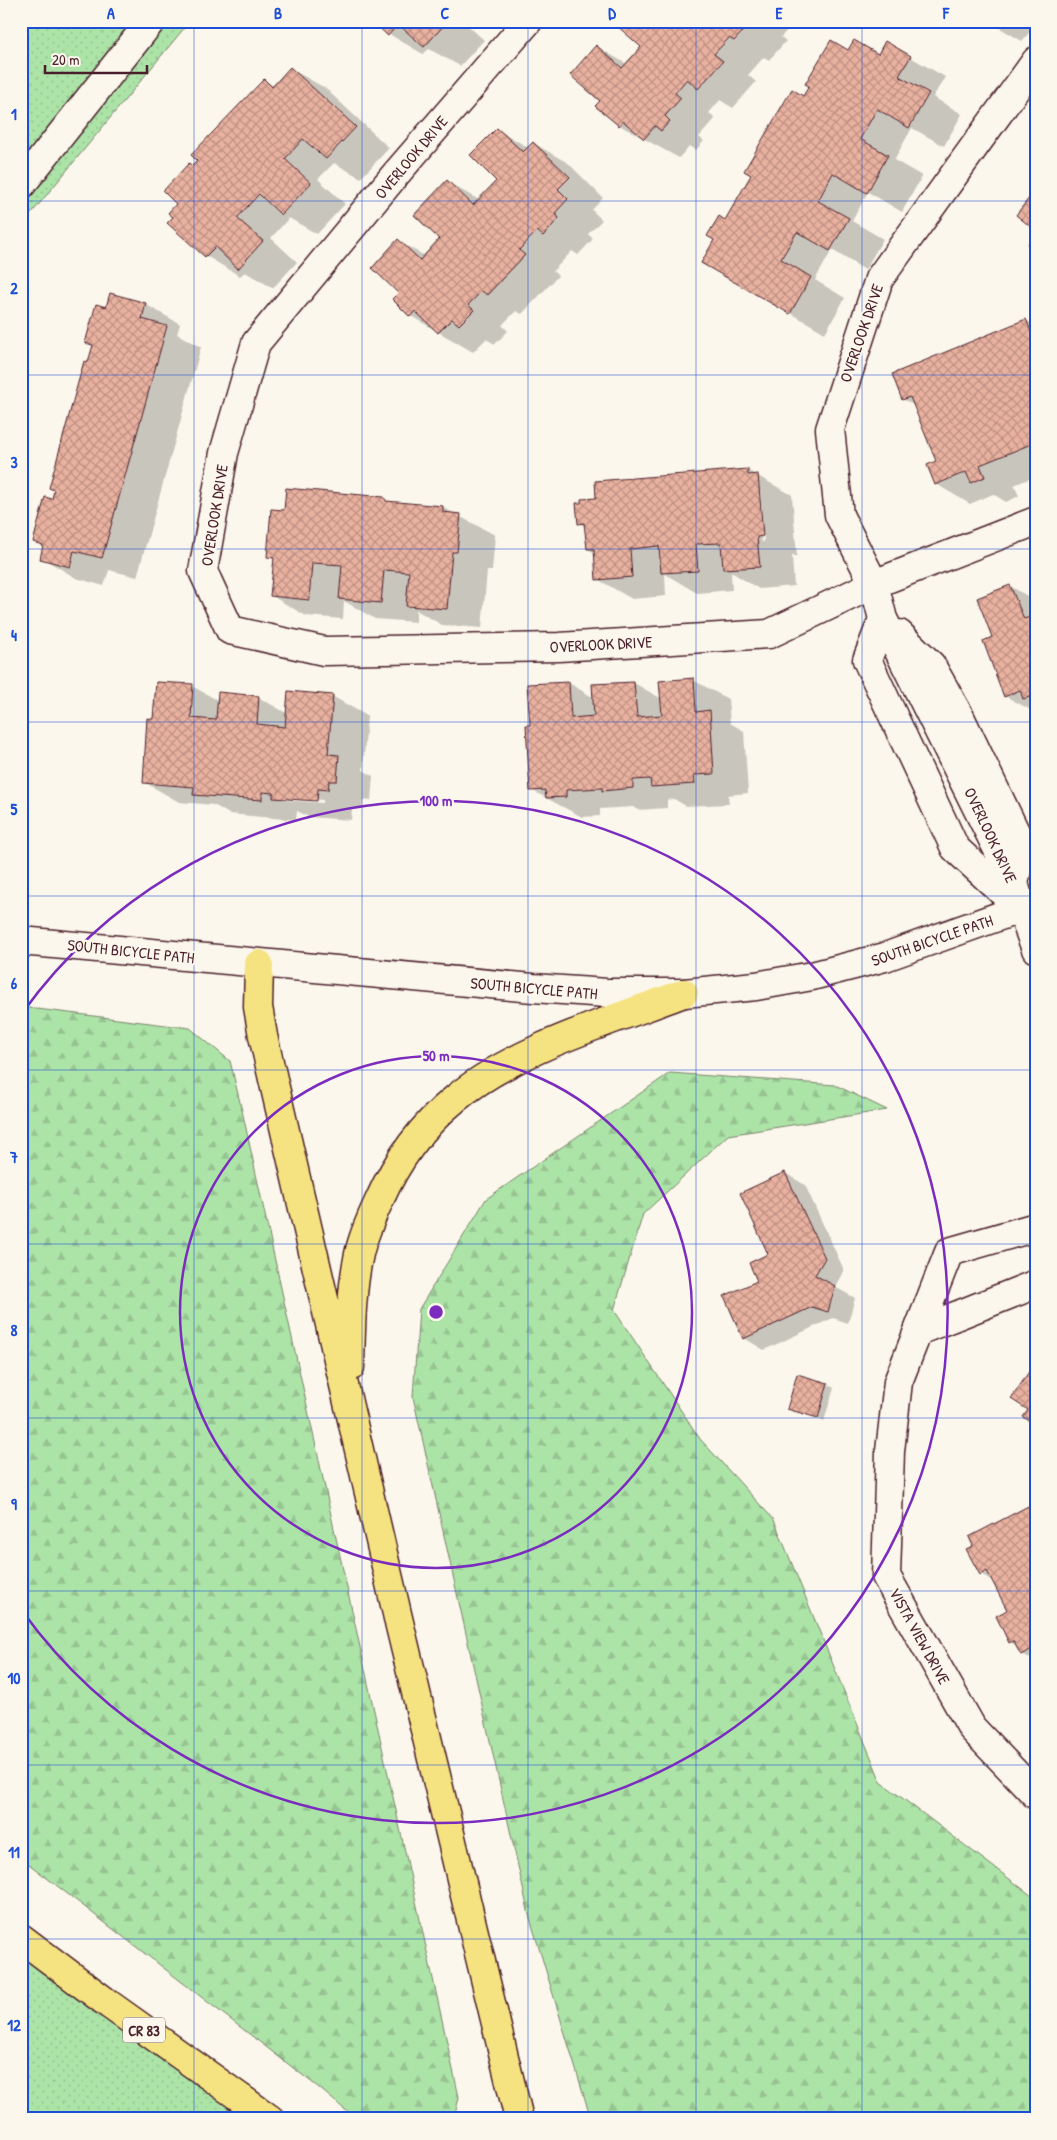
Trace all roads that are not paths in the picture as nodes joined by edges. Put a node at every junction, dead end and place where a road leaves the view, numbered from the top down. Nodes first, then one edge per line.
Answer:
1 (151, 21) edge
2 (528, 21) edge
3 (1036, 61) edge
4 (21, 185) edge
5 (1036, 522) edge
6 (874, 584) junction
7 (883, 619) junction
8 (1014, 882) junction
9 (1028, 906) edge
10 (21, 940) edge
11 (1036, 949) edge
12 (259, 964) junction
13 (684, 993) junction
14 (1036, 1227) edge
15 (1036, 1284) edge
16 (918, 1331) junction
17 (349, 1406) junction
18 (1036, 1795) edge
19 (21, 1938) edge
20 (238, 2097) junction
21 (262, 2119) edge
22 (270, 2119) edge
23 (519, 2119) edge

1 - 4 street
2 - 6 street, OVERLOOK DRIVE
3 - 6 street, OVERLOOK DRIVE
5 - 6 street, OVERLOOK DRIVE
6 - 7 street, OVERLOOK DRIVE
7 - 8 street, OVERLOOK DRIVE
7 - 8 street, OVERLOOK DRIVE
7 - 9 street, OVERLOOK DRIVE
8 - 9 street, OVERLOOK DRIVE
9 - 11 street
9 - 13 street, SOUTH BICYCLE PATH
10 - 12 street, SOUTH BICYCLE PATH
12 - 13 street, SOUTH BICYCLE PATH
12 - 17 highway
13 - 17 highway
14 - 16 street, VISTA VIEW DRIVE
15 - 16 street
16 - 18 street, VISTA VIEW DRIVE
17 - 23 highway
19 - 20 highway, CR 83
20 - 21 highway
20 - 22 highway, CR 83

